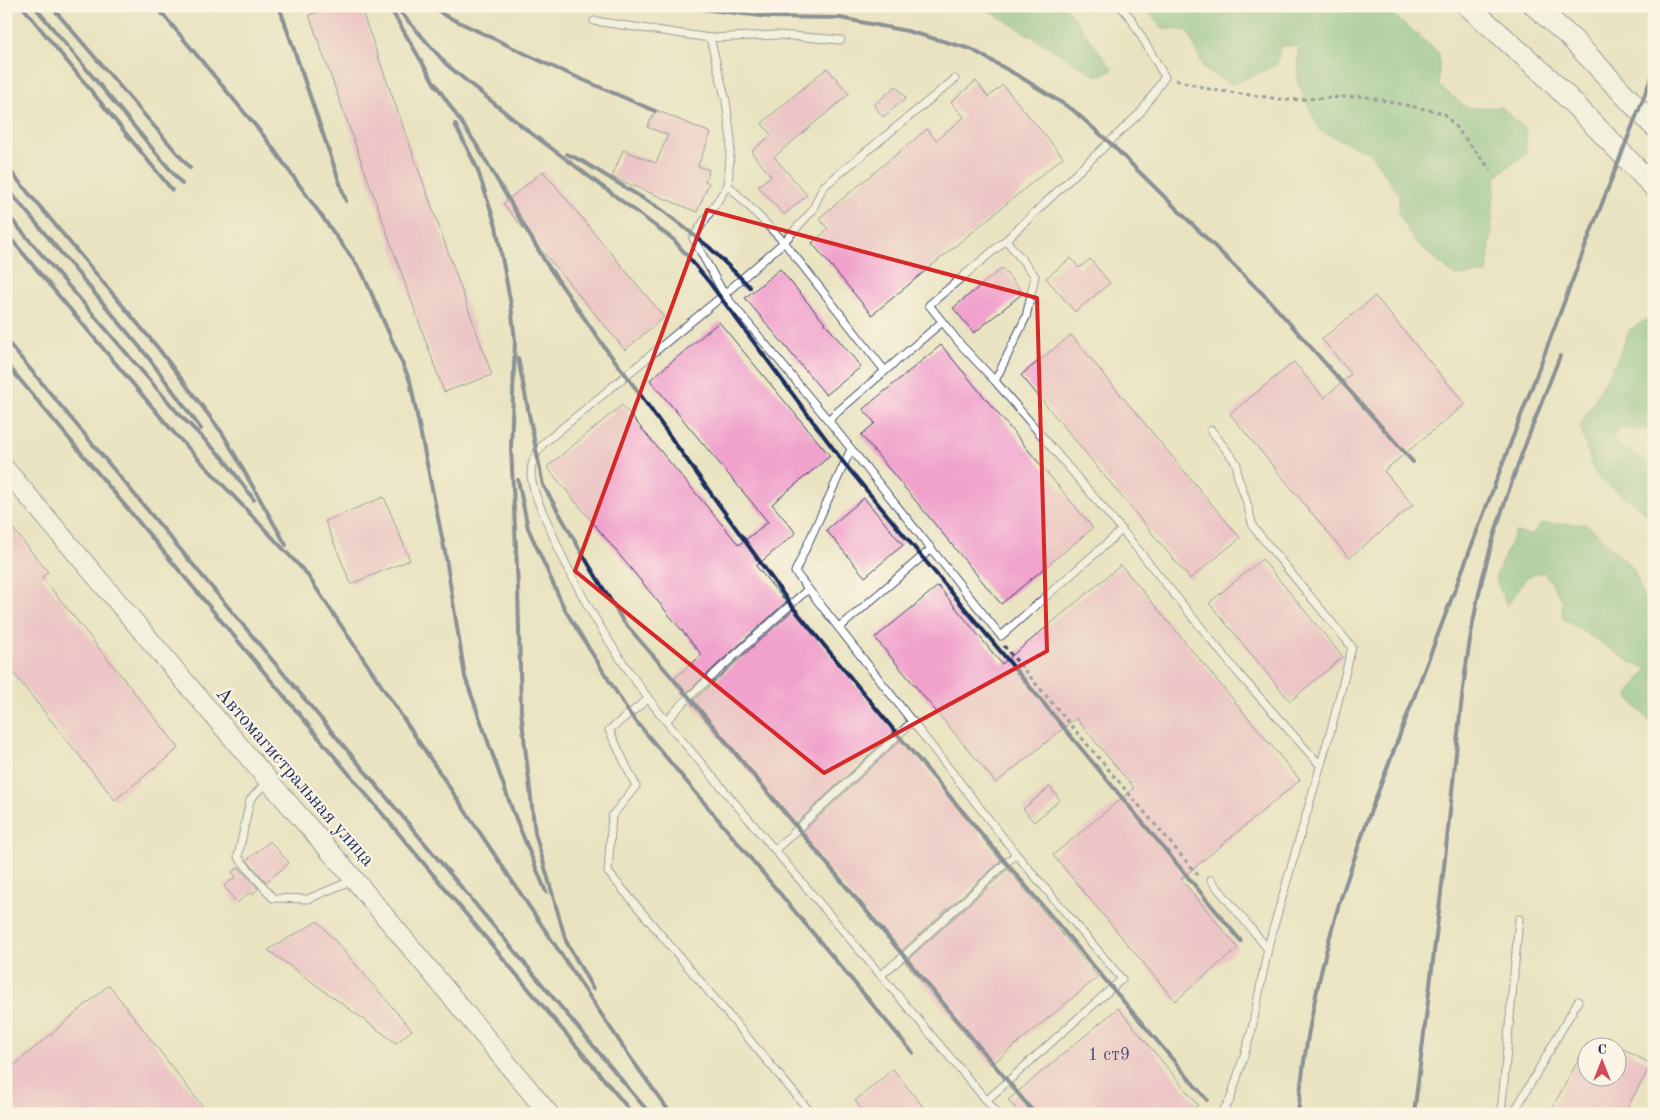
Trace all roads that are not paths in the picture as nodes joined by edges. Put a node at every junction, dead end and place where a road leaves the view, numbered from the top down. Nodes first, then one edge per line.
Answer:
1 (1120, 6) edge
2 (1468, 6) edge
3 (1535, 6) edge
4 (594, 21) dead end
5 (710, 38) junction
6 (841, 40) dead end
7 (955, 79) dead end
8 (1654, 126) edge
9 (728, 185) junction
10 (1654, 187) edge
11 (1006, 240) junction
12 (784, 242) junction
13 (724, 294) junction
14 (942, 322) junction
15 (885, 371) junction
16 (995, 381) junction
17 (828, 420) junction
18 (1212, 430) dead end
19 (851, 449) junction
20 (6, 470) edge
21 (1122, 530) junction
22 (931, 549) junction
23 (808, 589) junction
24 (839, 628) junction
25 (648, 699) junction
26 (666, 721) junction
27 (913, 722) junction
28 (1320, 765) junction
29 (268, 780) junction
30 (775, 850) junction
31 (1016, 854) junction
32 (354, 879) junction
33 (1212, 880) road end
34 (1520, 919) dead end
35 (1268, 949) junction
36 (880, 975) junction
37 (1578, 1002) dead end
38 (987, 1100) junction
39 (549, 1114) edge
40 (812, 1114) edge
41 (998, 1114) edge
42 (1221, 1114) edge
43 (1501, 1114) edge
44 (1513, 1114) edge

1 - 11 lane
2 - 10 main road
3 - 8 main road
4 - 5 lane
5 - 6 lane
5 - 9 lane
7 - 12 lane
9 - 12 lane
9 - 13 lane
11 - 14 lane
11 - 16 lane
12 - 13 lane
12 - 15 lane
13 - 17 lane
13 - 25 lane
14 - 15 lane
14 - 16 lane
15 - 17 lane
16 - 21 lane
17 - 19 lane
18 - 28 lane
19 - 22 lane
19 - 23 lane
20 - 29 main road, Автомагистральная улица
21 - 22 lane
21 - 28 lane
22 - 24 lane
23 - 24 lane
23 - 26 lane
24 - 27 lane
25 - 26 lane
25 - 40 lane
26 - 30 lane
27 - 30 lane
27 - 31 lane
28 - 35 lane
29 - 32 main road, Автомагистральная улица
29 - 32 lane
30 - 36 lane
31 - 36 lane
31 - 38 lane
32 - 39 main road, Автомагистральная улица
33 - 35 lane
34 - 43 lane
35 - 42 lane
36 - 38 lane
37 - 44 lane
38 - 41 lane

